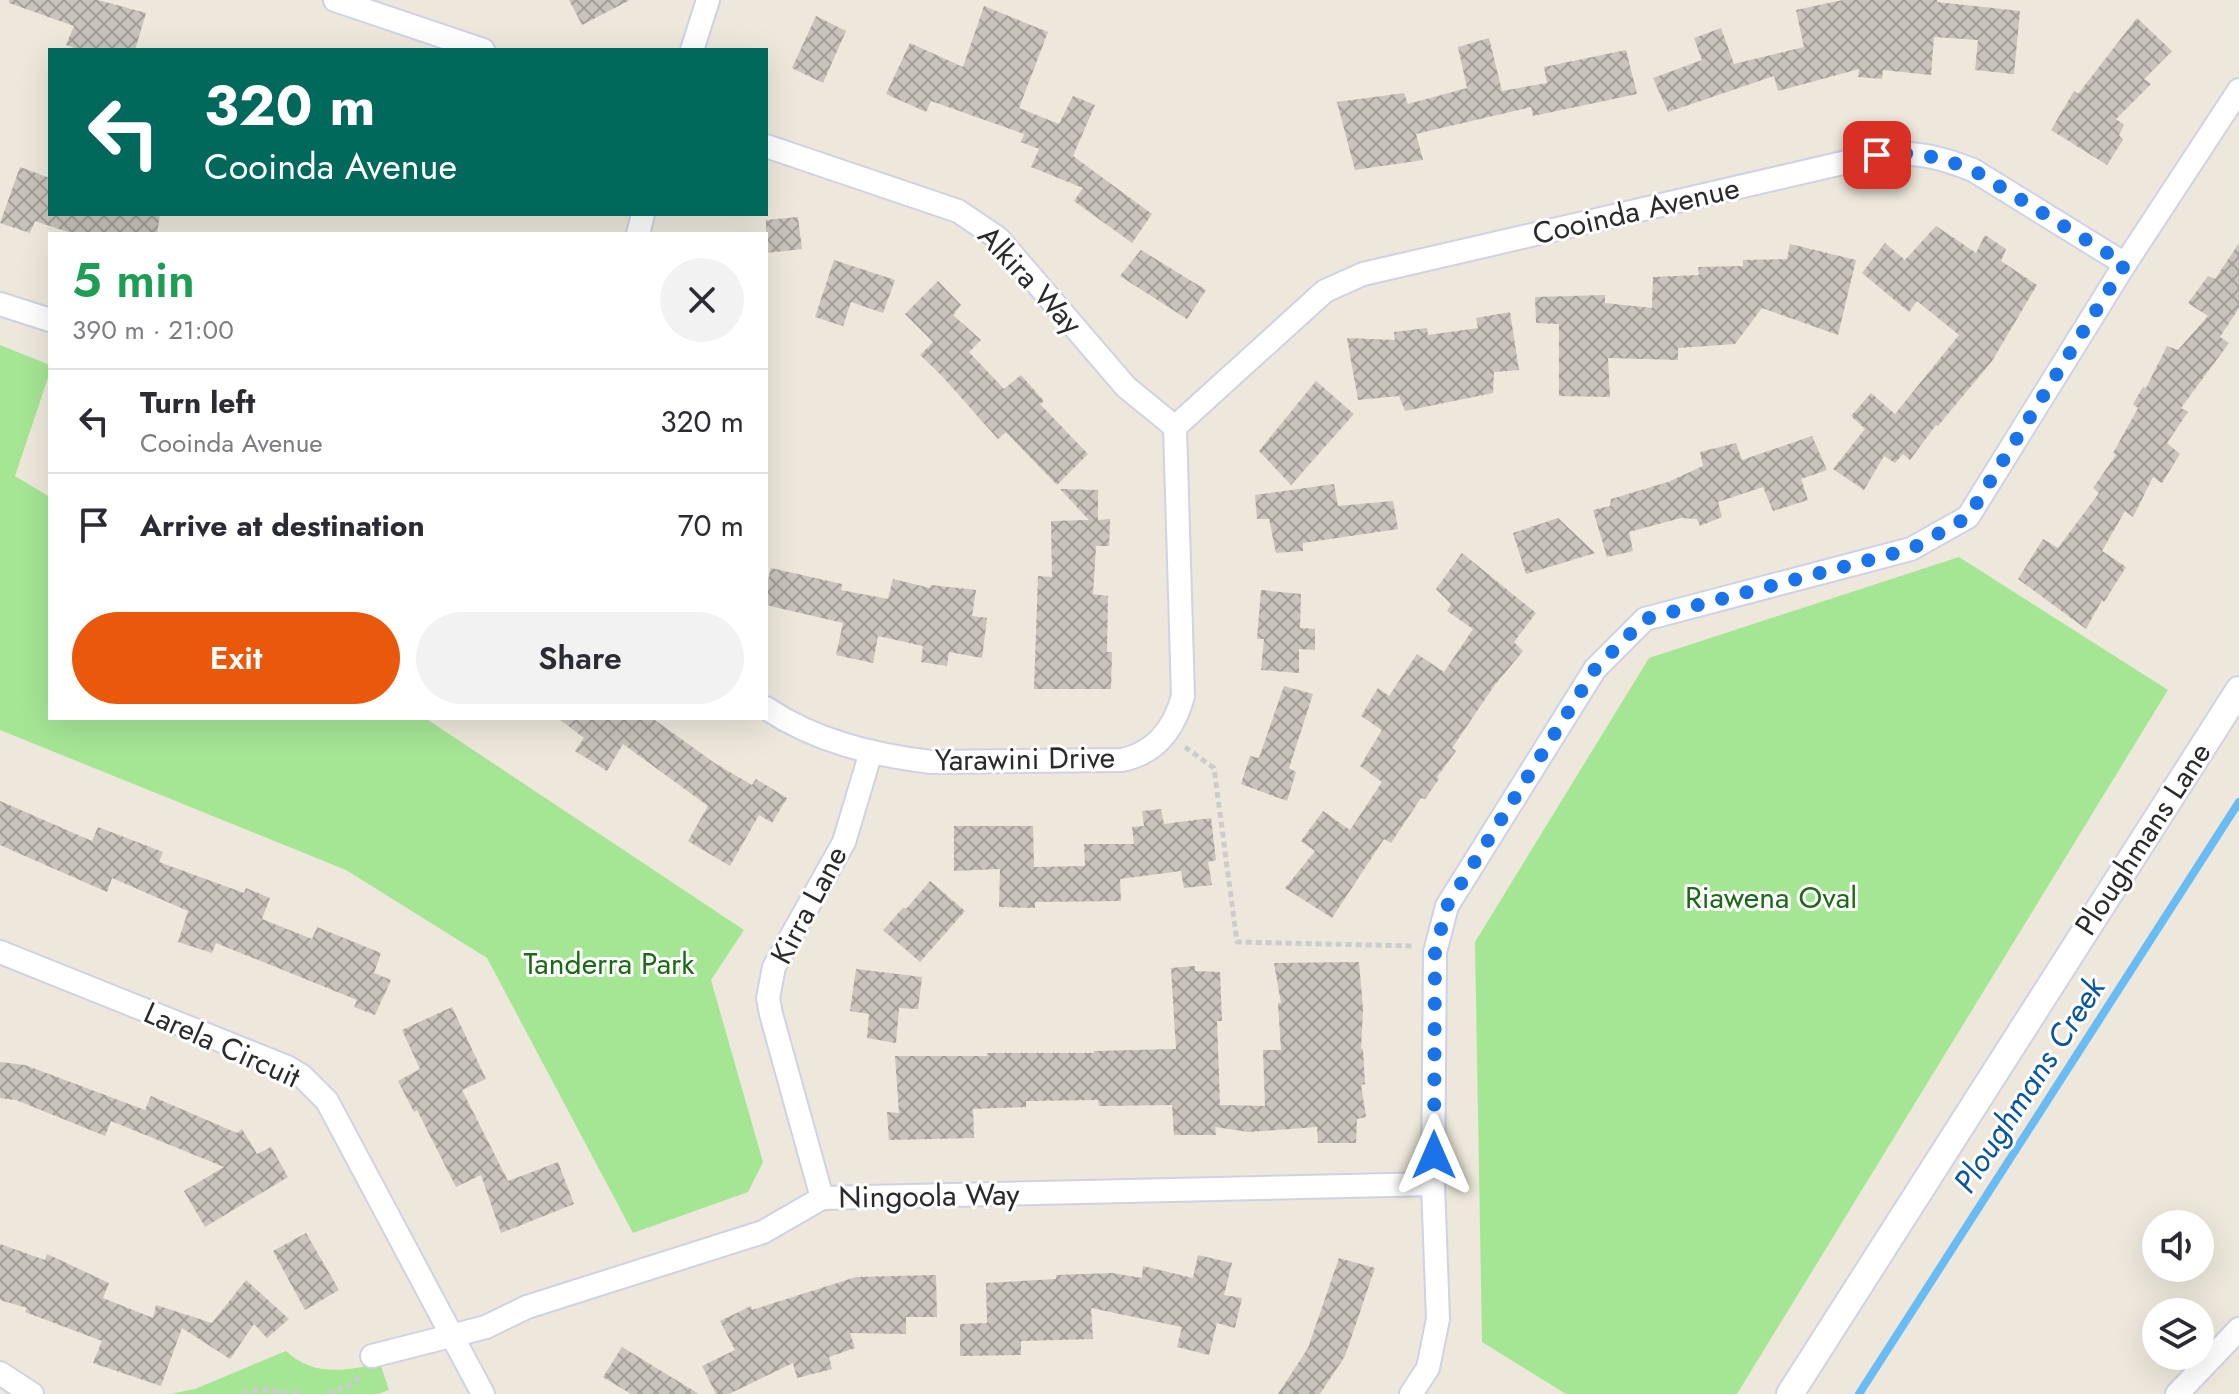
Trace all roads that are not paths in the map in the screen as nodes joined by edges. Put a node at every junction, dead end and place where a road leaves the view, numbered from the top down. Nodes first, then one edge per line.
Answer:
1 (335, 0) edge
2 (708, 0) edge
3 (477, 48) edge
4 (693, 48) edge
5 (2239, 90) edge
6 (768, 147) edge
7 (2125, 264) junction
8 (0, 304) edge
9 (48, 319) edge
10 (1175, 427) junction
11 (2239, 690) edge
12 (768, 709) edge
13 (871, 752) junction
14 (0, 952) edge
15 (1433, 1184) junction
16 (822, 1198) junction
17 (2239, 1329) edge
18 (450, 1335) junction
19 (372, 1356) road end
20 (0, 1373) edge
21 (32, 1394) edge
22 (483, 1394) edge
23 (1411, 1394) edge
24 (1790, 1394) edge
25 (2177, 1394) edge

1 - 3 street
2 - 4 street
5 - 7 street
6 - 10 street, Alkira Way
7 - 10 street, Cooinda Avenue
7 - 15 street
8 - 9 street
10 - 13 street, Yarawini Drive
11 - 24 street, Ploughmans Lane
12 - 13 street, Yarawini Drive
13 - 16 street, Kirra Lane
14 - 18 street, Larela Circuit
15 - 16 street, Ningoola Way
15 - 23 street
16 - 18 street, Ningoola Way
17 - 25 street
18 - 19 street
18 - 22 street, Larela Circuit
20 - 21 street

